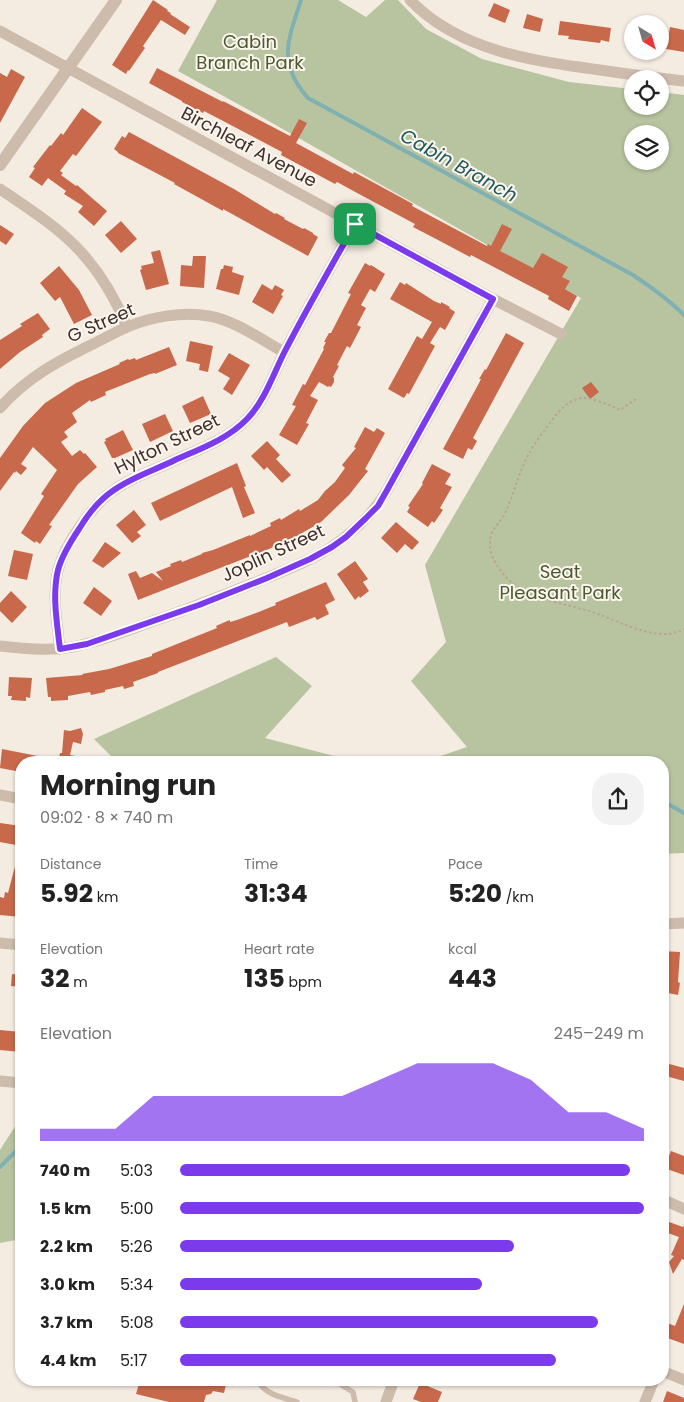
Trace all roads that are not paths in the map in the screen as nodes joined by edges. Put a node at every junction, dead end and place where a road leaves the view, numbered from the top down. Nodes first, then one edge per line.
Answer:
1 (116, 0) edge
2 (410, 0) edge
3 (0, 31) edge
4 (68, 68) junction
5 (684, 82) edge
6 (0, 164) edge
7 (0, 189) edge
8 (355, 224) junction
9 (493, 299) junction
10 (128, 327) junction
11 (561, 334) dead end
12 (284, 352) junction
13 (0, 408) edge
14 (0, 646) edge
15 (60, 649) junction
16 (0, 795) edge
17 (15, 798) edge
18 (684, 923) edge
19 (669, 924) edge
20 (0, 943) edge
21 (15, 944) edge
22 (0, 1081) edge
23 (15, 1082) edge
24 (669, 1202) edge
25 (684, 1208) edge
26 (669, 1374) edge
27 (684, 1380) edge
28 (262, 1386) edge
29 (343, 1386) edge
30 (392, 1386) edge
31 (651, 1386) edge
32 (297, 1402) edge
33 (355, 1402) edge
34 (386, 1402) edge
35 (644, 1402) edge

1 - 4 street
2 - 5 street
3 - 4 street, Birchleaf Avenue
4 - 6 street
4 - 8 street, Birchleaf Avenue
7 - 10 street
8 - 9 street, Birchleaf Avenue
8 - 12 street, Hylton Street
9 - 11 street, Birchleaf Avenue
9 - 15 street, Joplin Street
10 - 12 street, G Street
10 - 13 street, G Street
12 - 15 street, Hylton Street
14 - 15 street, Joplin Street
16 - 17 street
18 - 19 street
20 - 21 street
22 - 23 street
24 - 25 street
26 - 27 street
28 - 32 lane
29 - 33 lane
30 - 34 street
31 - 35 street

